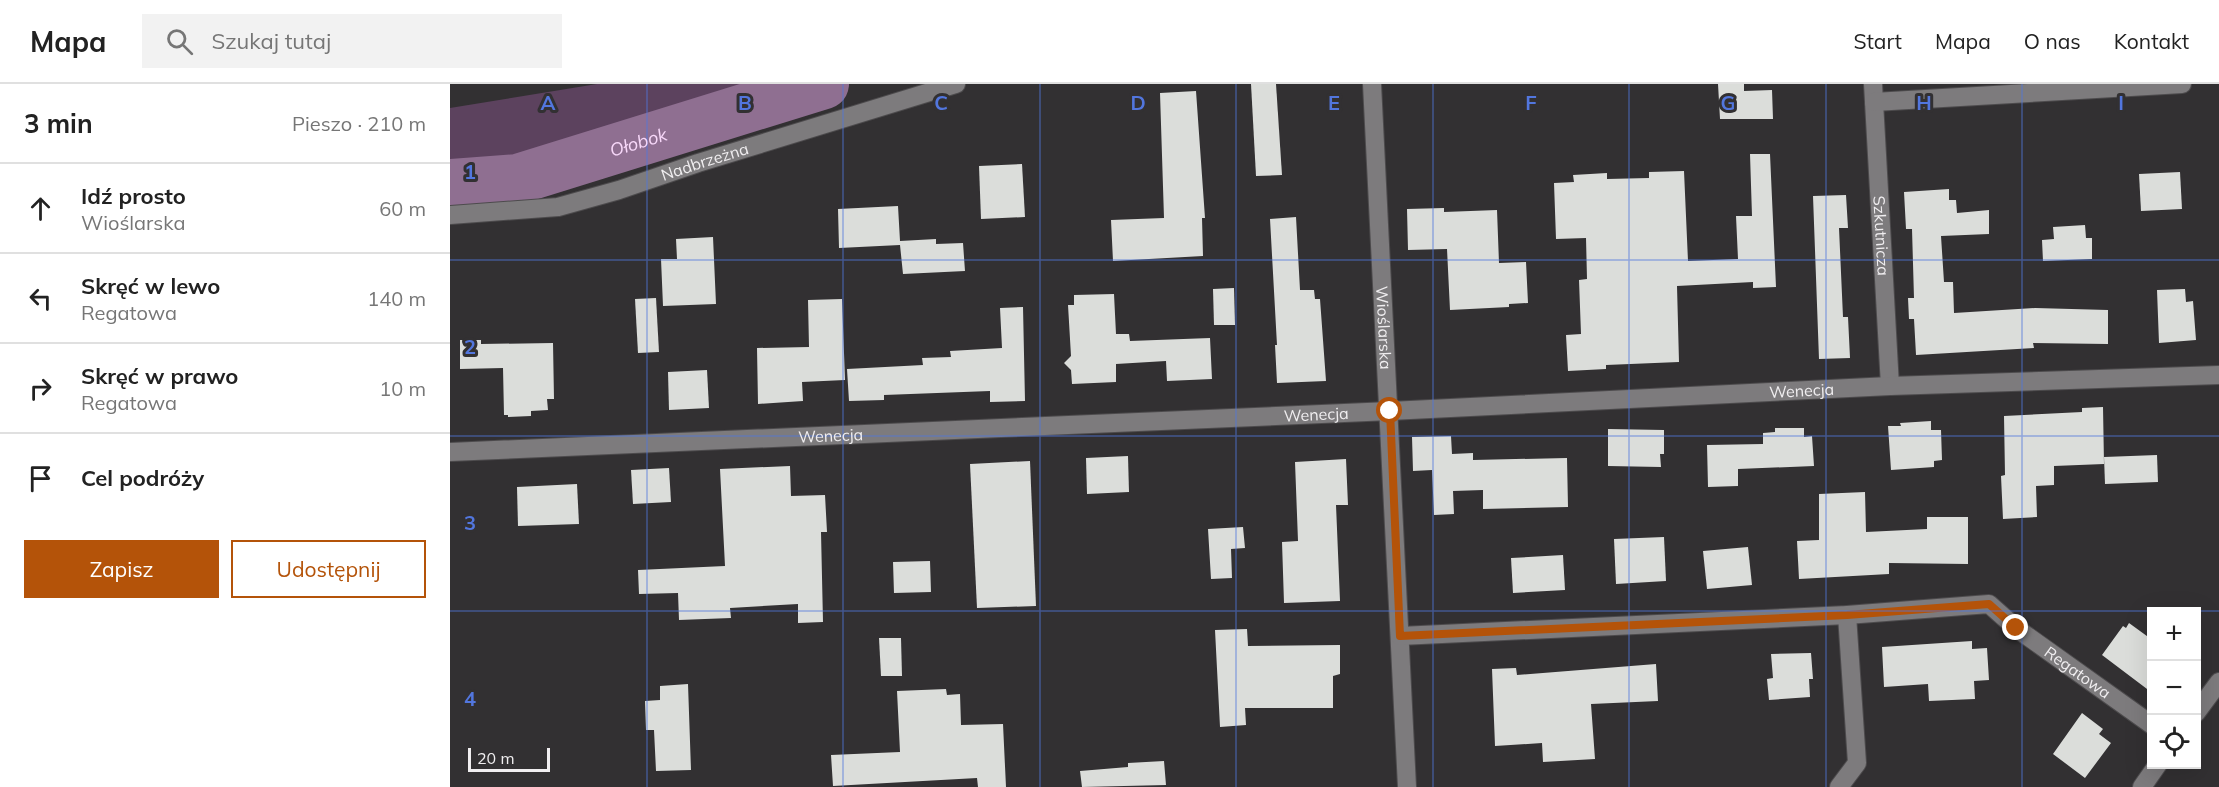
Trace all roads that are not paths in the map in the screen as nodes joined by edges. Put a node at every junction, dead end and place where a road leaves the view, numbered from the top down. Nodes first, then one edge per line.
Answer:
1 (956, 84) edge
2 (1372, 84) edge
3 (1873, 84) edge
4 (2182, 84) edge
5 (1874, 102) junction
6 (450, 215) edge
7 (2219, 375) edge
8 (1890, 386) junction
9 (1390, 411) junction
10 (450, 452) edge
11 (1847, 615) junction
12 (1400, 636) junction
13 (2218, 685) edge
14 (2201, 707) edge
15 (2147, 722) edge
16 (2155, 769) edge
17 (1407, 787) edge
18 (1839, 787) edge
19 (2142, 787) edge

1 - 6 street, Nadbrzeżna
2 - 9 street, Wioślarska
3 - 5 street, Szkutnicza
4 - 5 street
5 - 8 street, Szkutnicza
7 - 8 street, Wenecja
8 - 9 street, Wenecja
9 - 10 street, Wenecja
9 - 12 street, Wioślarska
11 - 12 street, Regatowa
11 - 15 street, Regatowa
11 - 18 street
12 - 17 street, Wioślarska
13 - 14 street
16 - 19 street

